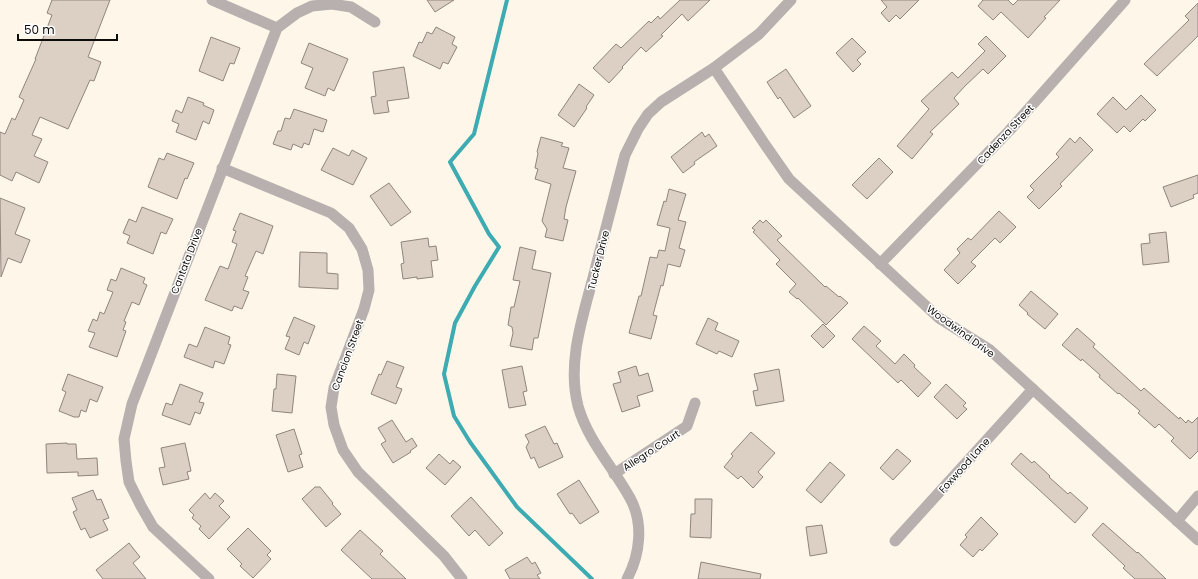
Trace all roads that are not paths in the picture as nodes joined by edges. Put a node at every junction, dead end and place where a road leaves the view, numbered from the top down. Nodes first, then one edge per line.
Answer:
1 (212, 0) edge
2 (791, 0) edge
3 (1125, 0) edge
4 (375, 22) dead end
5 (277, 28) junction
6 (714, 68) junction
7 (222, 168) junction
8 (880, 264) junction
9 (1033, 389) junction
10 (695, 403) dead end
11 (614, 474) junction
12 (1198, 496) edge
13 (1176, 521) junction
14 (1198, 540) edge
15 (895, 541) dead end
16 (209, 579) edge
17 (462, 579) edge
18 (627, 579) edge

1 - 5 street
2 - 6 street, Tucker Drive
3 - 8 street, Cadenza Street
4 - 5 street
5 - 7 street, Cantata Drive
6 - 8 street, Woodwind Drive
6 - 11 street, Tucker Drive
7 - 16 street, Cantata Drive
7 - 17 street, Cancion Street
8 - 9 street, Woodwind Drive
9 - 13 street, Woodwind Drive
9 - 15 street, Foxwood Lane
10 - 11 street, Allegro Court
11 - 18 street, Tucker Drive
12 - 13 street
13 - 14 street, Woodwind Drive

